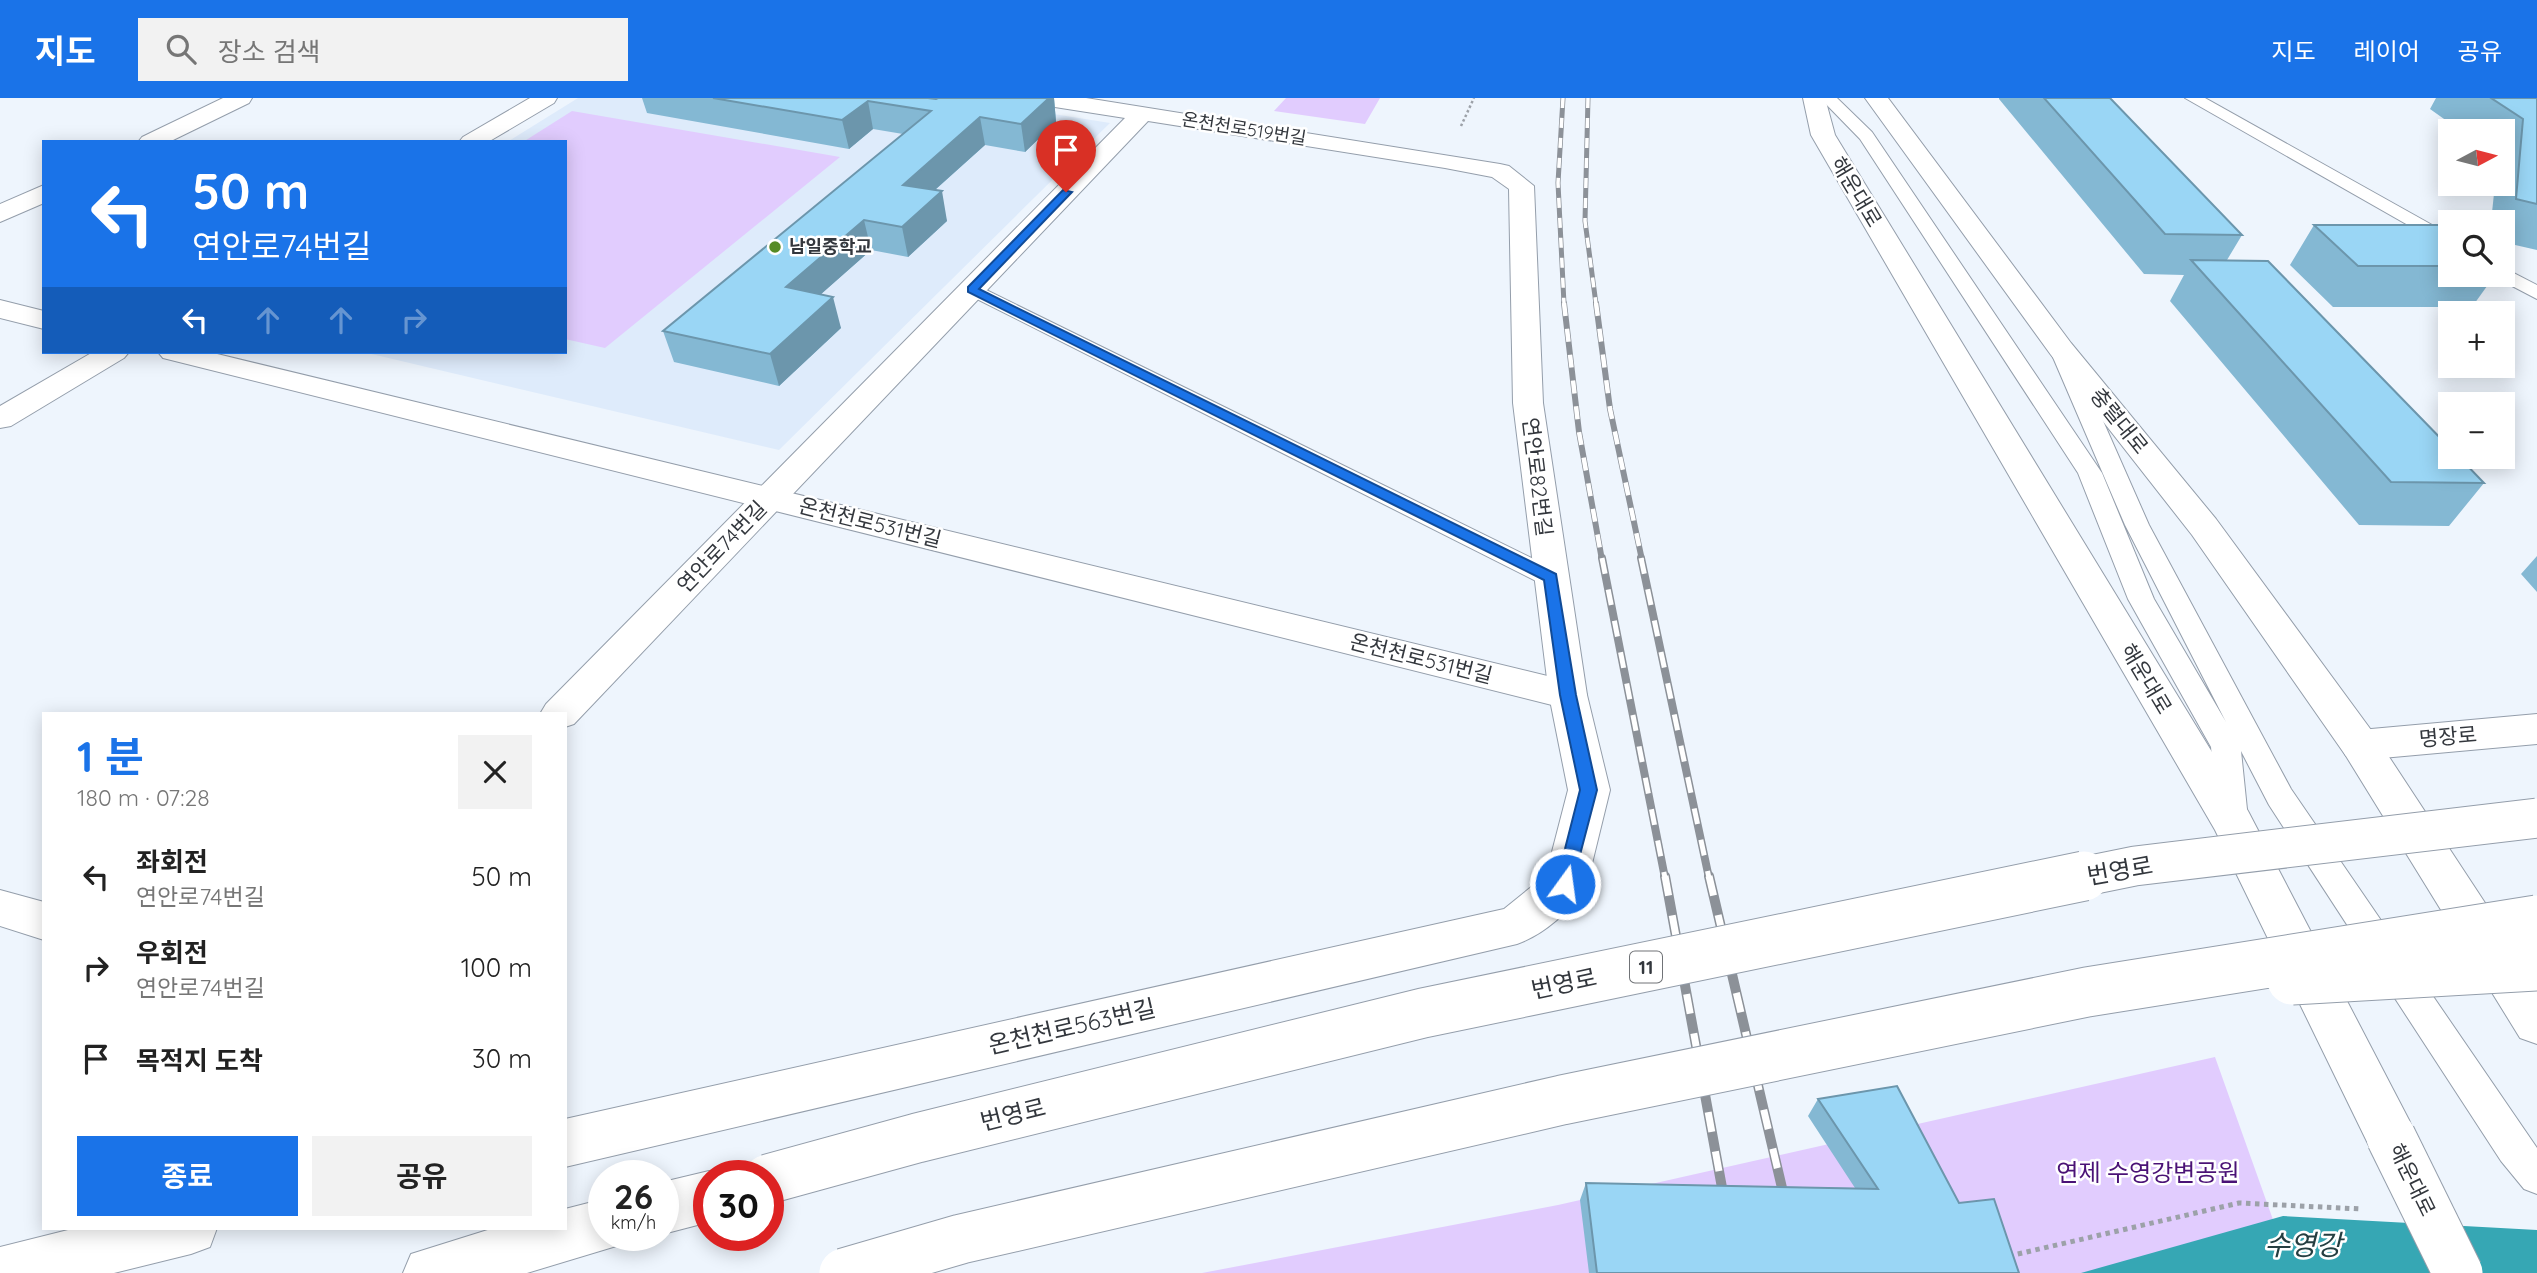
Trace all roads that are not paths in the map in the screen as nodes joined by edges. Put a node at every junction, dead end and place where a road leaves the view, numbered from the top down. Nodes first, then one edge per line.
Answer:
1 (241, 98) edge
2 (546, 98) edge
3 (1042, 98) edge
4 (1814, 98) edge
5 (1828, 98) edge
6 (1876, 98) edge
7 (2193, 98) edge
8 (1142, 114) junction
9 (154, 140) edge
10 (474, 140) edge
11 (1446, 160) joint
12 (42, 194) edge
13 (0, 214) edge
14 (2438, 236) edge
15 (2515, 280) edge
16 (972, 289) junction
17 (2537, 293) edge
18 (0, 309) edge
19 (42, 320) edge
20 (2061, 349) junction
21 (111, 354) edge
22 (181, 354) edge
23 (0, 419) edge
24 (769, 498) junction
25 (1551, 578) junction
26 (1568, 695) junction
27 (563, 712) edge
28 (2537, 729) edge
29 (2360, 745) junction
30 (2537, 818) edge
31 (2233, 823) junction
32 (1565, 884) joint
33 (0, 908) edge
34 (42, 919) edge
35 (2537, 920) edge
36 (2537, 966) edge
37 (2087, 992) junction
38 (2537, 1023) edge
39 (567, 1143) edge
40 (2525, 1163) edge
41 (784, 1175) edge
42 (588, 1229) edge
43 (60, 1230) edge
44 (183, 1230) edge
45 (14, 1270) edge
46 (430, 1273) edge
47 (844, 1273) edge
48 (2458, 1273) edge

1 - 9 main road
2 - 10 main road
3 - 8 main road, 온천천로519번길
4 - 31 main road, 해운대로
5 - 31 lane
6 - 20 main road, 충렬대로
7 - 14 lane
8 - 11 main road, 온천천로519번길
8 - 16 main road, 연안로74번길
11 - 25 main road, 연안로82번길
12 - 13 main road
15 - 17 lane
16 - 24 main road, 연안로74번길
16 - 25 lane
18 - 19 main road
20 - 29 main road, 충렬대로
20 - 40 lane
21 - 23 main road
22 - 24 main road, 온천천로531번길
24 - 26 main road, 온천천로531번길
24 - 27 main road, 연안로74번길
25 - 26 main road, 연안로82번길
26 - 32 main road, 연안로82번길
28 - 29 main road, 명장로
29 - 38 main road
30 - 41 main road, 번영로 / 11, bridge
31 - 48 main road, 해운대로, bridge
32 - 39 main road, 온천천로563번길
33 - 34 main road
35 - 37 main road, bridge
36 - 37 main road, bridge
37 - 47 main road, bridge
42 - 46 main road
43 - 45 main road
44 - 45 main road

